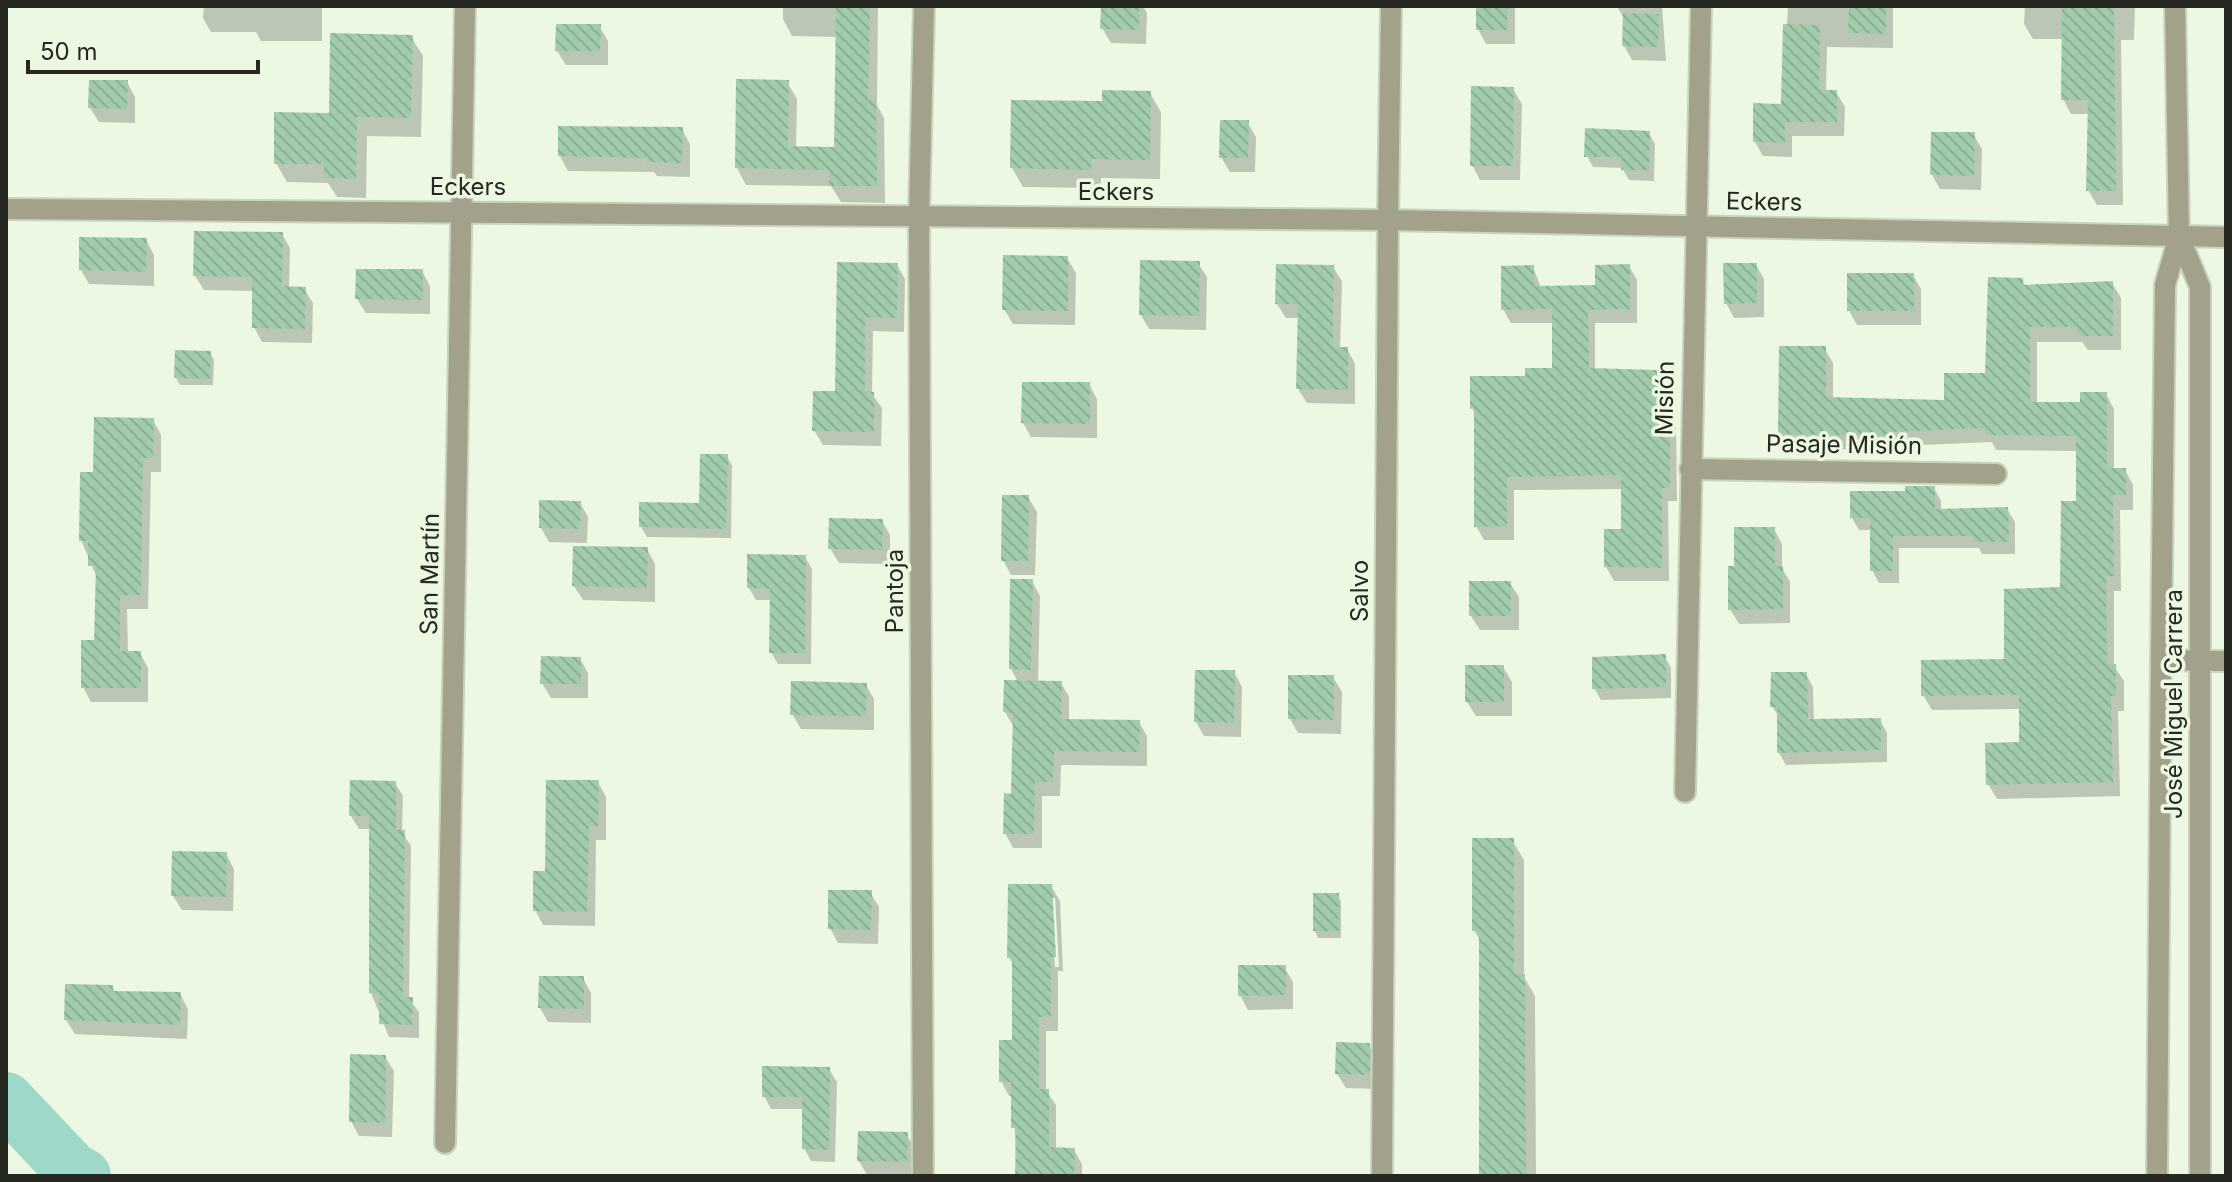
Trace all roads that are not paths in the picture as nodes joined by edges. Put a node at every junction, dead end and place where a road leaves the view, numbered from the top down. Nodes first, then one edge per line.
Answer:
1 (465, 6) edge
2 (924, 6) edge
3 (1391, 6) edge
4 (1701, 6) edge
5 (2175, 6) edge
6 (6, 209) edge
7 (462, 212) junction
8 (919, 216) junction
9 (1388, 220) junction
10 (1694, 227) junction
11 (2189, 237) junction
12 (2226, 237) edge
13 (1690, 469) junction
14 (1996, 474) dead end
15 (2161, 660) junction
16 (2200, 661) junction
17 (2226, 661) edge
18 (1685, 792) dead end
19 (445, 1143) dead end
20 (923, 1176) edge
21 (1382, 1176) edge
22 (2157, 1176) edge
23 (2200, 1176) edge

1 - 7 street, San Martín
2 - 8 street, Pantoja
3 - 9 street, Salvo
4 - 10 street, Misión
5 - 11 street, José Miguel Carrera
6 - 7 street, Eckers
7 - 8 street, Eckers
7 - 19 street, San Martín
8 - 9 street, Eckers
8 - 20 street, Pantoja
9 - 10 street, Eckers
9 - 21 street, Salvo
10 - 11 street, Eckers
10 - 13 street, Misión
11 - 12 street, Eckers
11 - 15 street, José Miguel Carrera
11 - 16 street, José Miguel Carrera
13 - 14 street, Pasaje Misión
13 - 18 street, Misión
15 - 16 street
15 - 22 street, José Miguel Carrera
16 - 17 street
16 - 23 street, José Miguel Carrera

